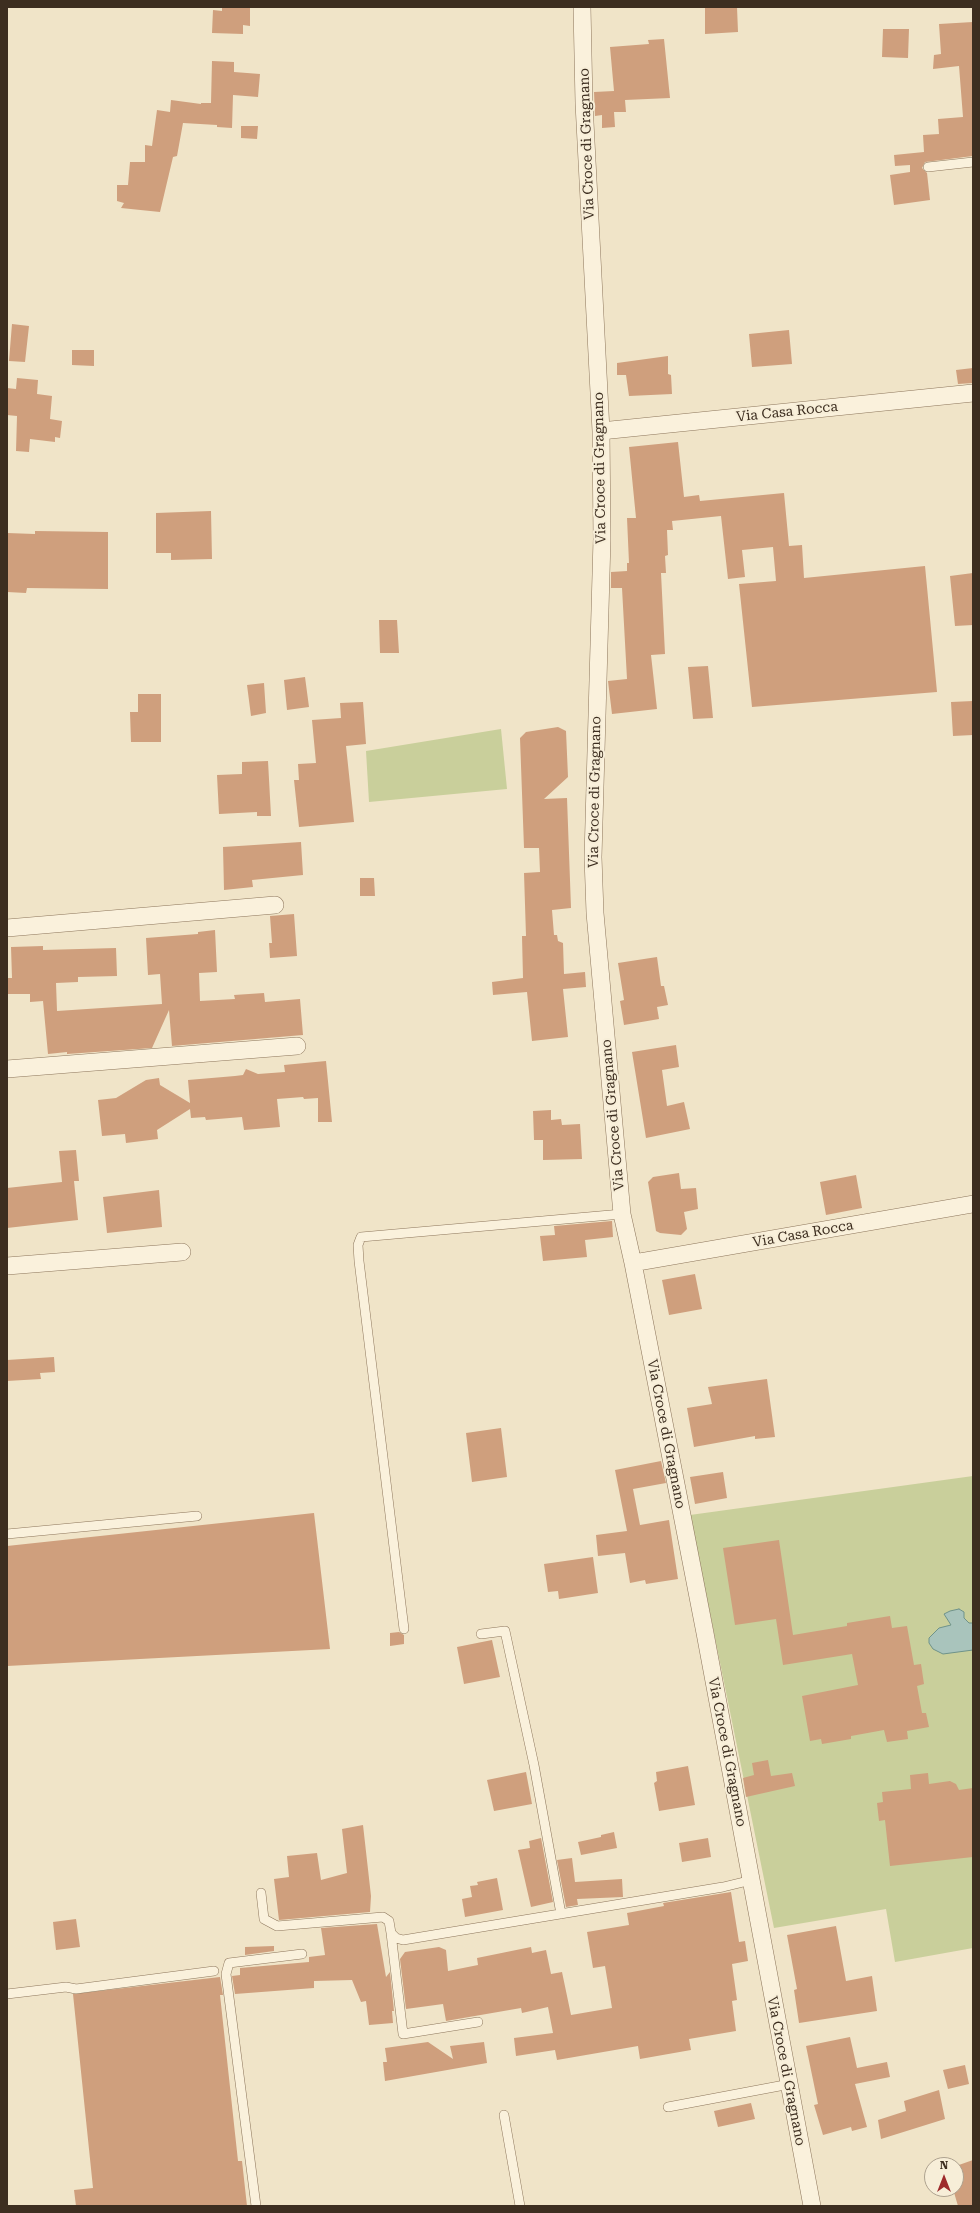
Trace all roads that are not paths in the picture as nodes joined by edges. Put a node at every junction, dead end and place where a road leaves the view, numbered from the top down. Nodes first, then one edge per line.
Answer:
1 (582, 7) edge
2 (973, 162) edge
3 (928, 167) dead end
4 (973, 393) edge
5 (601, 431) junction
6 (275, 905) dead end
7 (7, 928) edge
8 (297, 1046) dead end
9 (7, 1070) edge
10 (973, 1204) edge
11 (622, 1214) junction
12 (182, 1252) dead end
13 (633, 1263) junction
14 (7, 1266) edge
15 (196, 1516) dead end
16 (7, 1534) edge
17 (404, 1629) dead end
18 (481, 1634) dead end
19 (752, 1880) junction
20 (261, 1893) dead end
21 (562, 1914) junction
22 (391, 1933) junction
23 (302, 1954) dead end
24 (214, 1972) dead end
25 (7, 1994) edge
26 (478, 2022) dead end
27 (790, 2084) junction
28 (668, 2107) dead end
29 (504, 2115) dead end
30 (256, 2206) edge
31 (520, 2206) edge
32 (812, 2206) edge

1 - 5 street, Via Croce di Gragnano
2 - 3 lane
4 - 5 street, Via Casa Rocca
5 - 11 street, Via Croce di Gragnano
6 - 7 street
8 - 9 street
10 - 13 street, Via Casa Rocca
11 - 13 street, Via Croce di Gragnano
11 - 17 lane
12 - 14 street
13 - 19 street, Via Croce di Gragnano
15 - 16 lane
18 - 21 lane
19 - 21 lane
19 - 27 street, Via Croce di Gragnano
20 - 22 lane
21 - 22 lane
22 - 26 lane
23 - 30 lane
24 - 25 lane
27 - 28 lane
27 - 32 street, Via Croce di Gragnano
29 - 31 lane

